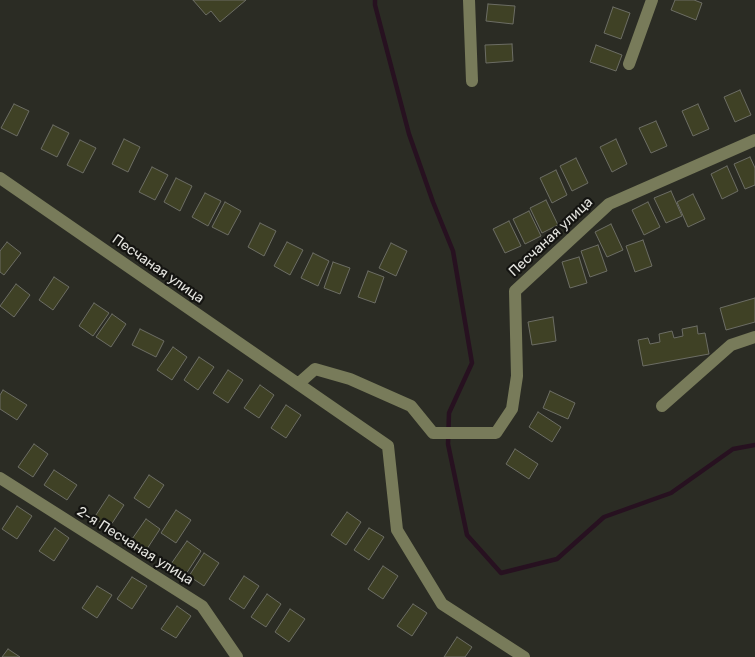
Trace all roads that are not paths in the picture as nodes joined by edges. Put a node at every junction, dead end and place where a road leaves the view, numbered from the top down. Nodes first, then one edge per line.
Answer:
1 (469, 0) edge
2 (652, 0) edge
3 (629, 64) dead end
4 (472, 81) dead end
5 (755, 140) edge
6 (0, 178) edge
7 (755, 338) edge
8 (298, 384) junction
9 (662, 406) dead end
10 (0, 478) edge
11 (237, 657) edge
12 (524, 657) edge

1 - 4 street
2 - 3 street
5 - 8 street, Песчаная улица
6 - 8 street, Песчаная улица
7 - 9 street
8 - 12 street, Песчаная улица
10 - 11 street, 2-я Песчаная улица

